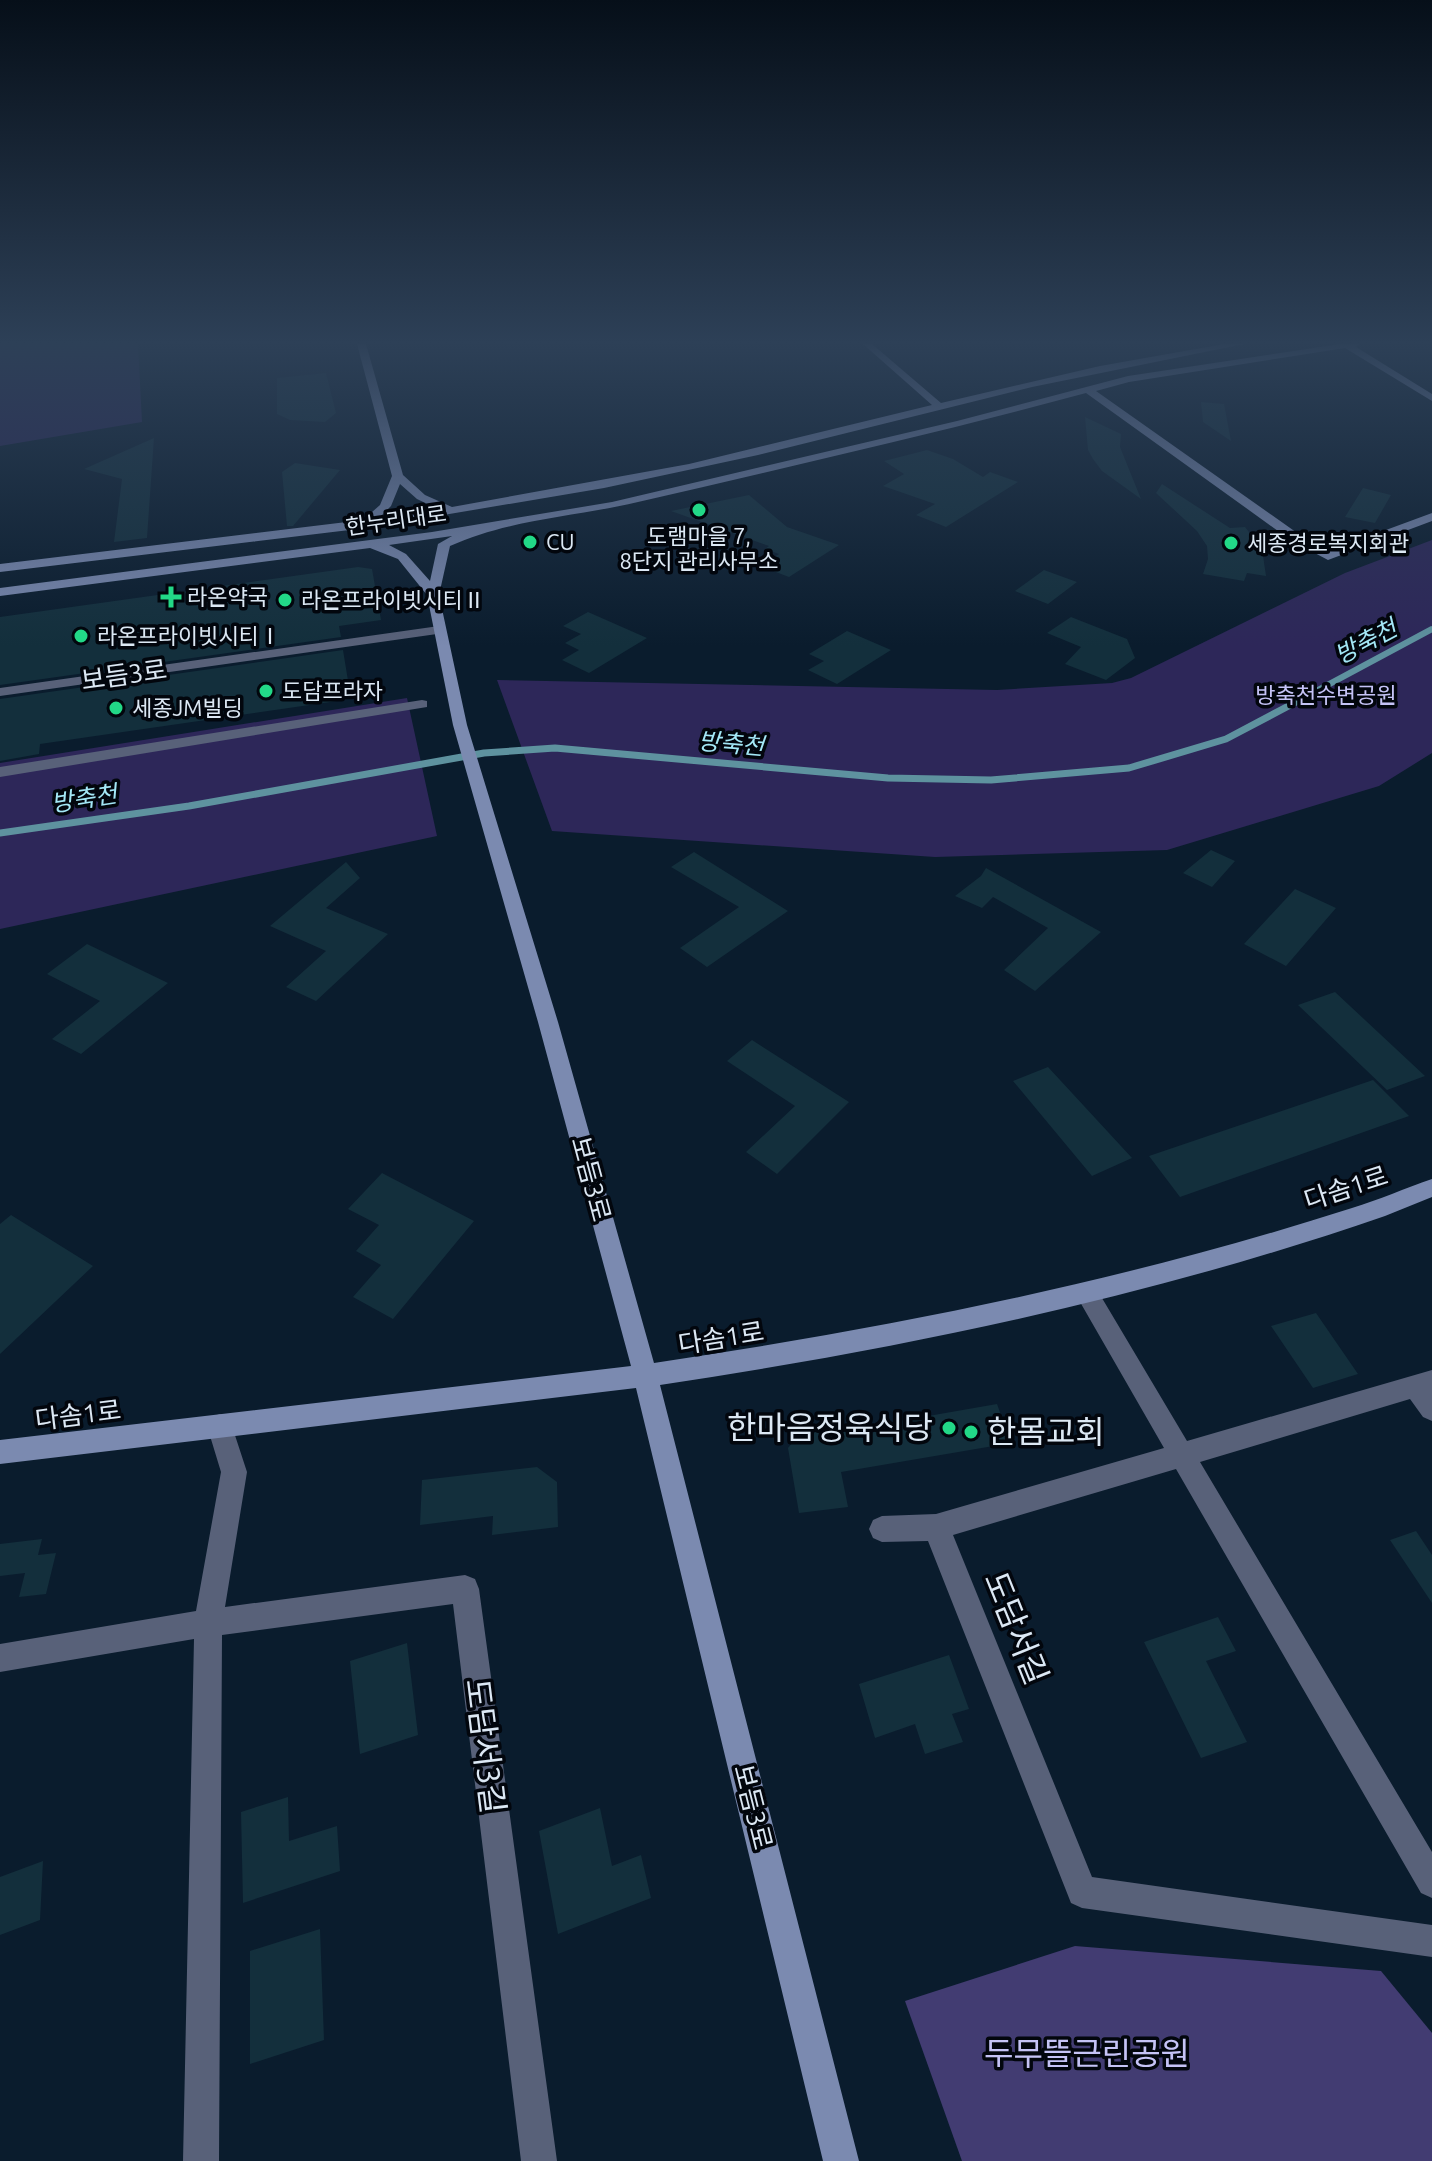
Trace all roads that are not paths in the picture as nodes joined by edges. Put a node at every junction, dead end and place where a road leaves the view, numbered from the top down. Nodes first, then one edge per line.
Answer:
1 (389, 445) edge
2 (783, 445) edge
3 (867, 445) edge
4 (1165, 445) edge
5 (398, 476) junction
6 (451, 511) junction
7 (1432, 517) edge
8 (366, 524) junction
9 (480, 528) junction
10 (369, 545) junction
11 (0, 568) edge
12 (0, 592) edge
13 (433, 595) junction
14 (439, 630) junction
15 (0, 692) edge
16 (422, 704) dead end
17 (0, 772) edge
18 (1432, 1188) edge
19 (1088, 1295) junction
20 (646, 1378) junction
21 (1427, 1392) edge
22 (220, 1426) junction
23 (0, 1452) edge
24 (1184, 1457) junction
25 (936, 1527) junction
26 (882, 1529) dead end
27 (208, 1623) junction
28 (0, 1658) edge
29 (1432, 1882) edge
30 (1432, 1941) edge
31 (201, 2161) edge
32 (539, 2161) edge
33 (841, 2161) edge

1 - 5 street
2 - 6 street, 한누리대로
3 - 9 street, 한누리대로
4 - 7 street
5 - 6 street
5 - 8 street
6 - 8 street, 한누리대로
8 - 11 street, 한누리대로
9 - 10 street, 한누리대로
9 - 13 street
10 - 12 street, 한누리대로
10 - 13 street
13 - 14 street
14 - 15 street, 보듬3로
14 - 20 street, 보듬3로
16 - 17 street
18 - 19 street, 다솜1로
19 - 20 street, 다솜1로
19 - 24 street
20 - 22 street, 다솜1로
20 - 33 street, 보듬3로
21 - 24 street
22 - 23 street, 다솜1로
22 - 27 street
24 - 25 street
24 - 29 street
25 - 26 street
25 - 30 street, 도담서길
27 - 28 street, 도담서3길
27 - 31 street
27 - 32 street, 도담서3길

